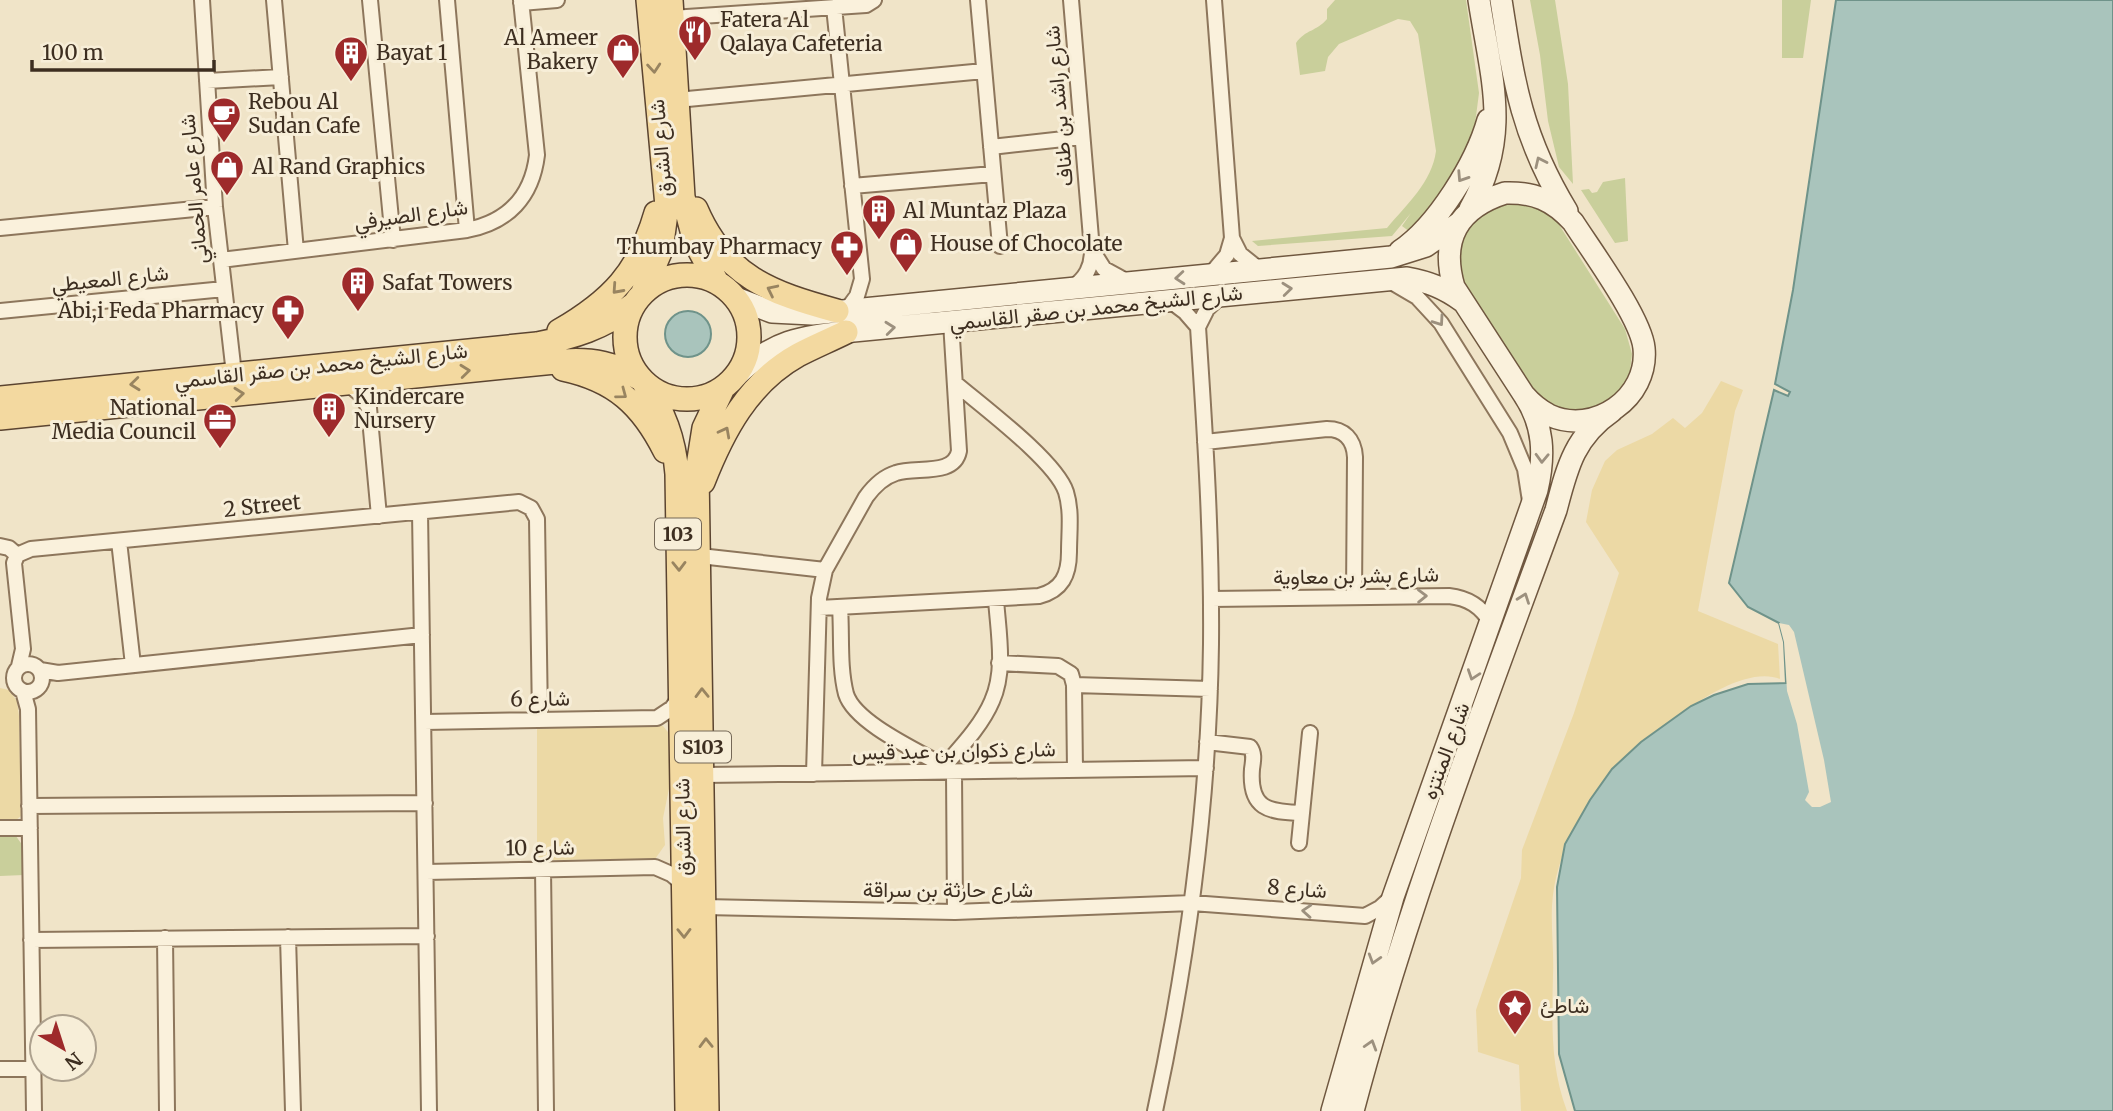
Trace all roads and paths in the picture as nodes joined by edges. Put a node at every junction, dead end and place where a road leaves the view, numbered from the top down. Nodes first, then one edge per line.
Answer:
1 (202, 0) edge
2 (274, 0) edge
3 (370, 0) edge
4 (447, 0) edge
5 (557, 0) edge
6 (648, 0) edge
7 (874, 0) edge
8 (978, 0) edge
9 (1071, 0) edge
10 (1214, 0) edge
11 (1479, 0) edge
12 (1502, 0) edge
13 (521, 1) edge
14 (804, 4) edge
15 (834, 7) junction
16 (671, 9) edge
17 (984, 71) junction
18 (281, 77) junction
19 (207, 81) junction
20 (842, 85) junction
21 (1493, 90) junction
22 (677, 100) junction
23 (1082, 137) junction
24 (990, 147) junction
25 (993, 174) junction
26 (673, 179) junction
27 (852, 186) junction
28 (215, 207) junction
29 (1464, 217) junction
30 (1573, 222) junction
31 (0, 228) edge
32 (467, 230) junction
33 (1232, 238) junction
34 (393, 240) junction
35 (1000, 246) dead end
36 (1091, 250) junction
37 (296, 251) junction
38 (1391, 257) junction
39 (221, 260) junction
40 (1261, 270) junction
41 (1209, 276) junction
42 (862, 279) junction
43 (1387, 279) junction
44 (717, 282) junction
45 (1135, 283) junction
46 (224, 289) junction
47 (1072, 289) junction
48 (1222, 295) junction
49 (638, 298) junction
50 (736, 298) junction
51 (1169, 300) junction
52 (1462, 301) junction
53 (886, 307) junction
54 (0, 311) edge
55 (843, 318) junction
56 (951, 322) junction
57 (1198, 327) junction
58 (537, 354) junction
59 (234, 374) junction
60 (388, 379) junction
61 (642, 381) junction
62 (729, 382) junction
63 (347, 383) junction
64 (955, 383) junction
65 (1524, 395) junction
66 (369, 408) junction
67 (2, 411) edge
68 (1612, 411) junction
69 (1205, 443) junction
70 (677, 474) junction
71 (698, 495) junction
72 (1531, 509) junction
73 (419, 512) junction
74 (379, 516) junction
75 (119, 541) junction
76 (0, 546) edge
77 (17, 555) junction
78 (699, 555) junction
79 (825, 570) junction
80 (1354, 597) junction
81 (996, 598) junction
82 (1211, 599) junction
83 (840, 607) junction
84 (819, 608) junction
85 (1491, 623) junction
86 (422, 635) junction
87 (999, 663) junction
88 (133, 665) junction
89 (28, 678) junction
90 (0, 679) edge
91 (1074, 685) junction
92 (1210, 689) junction
93 (681, 693) junction
94 (657, 718) junction
95 (540, 720) junction
96 (424, 722) junction
97 (1310, 733) dead end
98 (682, 740) junction
99 (1207, 742) junction
100 (1448, 746) junction
101 (1206, 768) junction
102 (946, 770) junction
103 (1075, 770) junction
104 (814, 774) junction
105 (703, 775) junction
106 (425, 803) junction
107 (29, 806) junction
108 (1302, 813) junction
109 (0, 828) edge
110 (30, 828) junction
111 (683, 838) junction
112 (1299, 843) dead end
113 (704, 862) junction
114 (655, 867) junction
115 (543, 869) junction
116 (426, 872) junction
117 (684, 885) junction
118 (1393, 897) junction
119 (1192, 903) junction
120 (704, 907) junction
121 (1414, 907) junction
122 (955, 912) junction
123 (427, 936) junction
124 (288, 937) junction
125 (165, 938) junction
126 (31, 940) junction
127 (32, 1013) edge
128 (0, 1069) edge
129 (28, 1069) edge
130 (33, 1083) edge
131 (34, 1111) edge
132 (167, 1111) edge
133 (293, 1111) edge
134 (429, 1111) edge
135 (547, 1111) edge
136 (687, 1111) edge
137 (707, 1111) edge
138 (1155, 1111) edge
139 (1332, 1111) edge
140 (1353, 1111) edge

1 - 19 street, شارع عامر الحماني
2 - 18 street
3 - 34 street
4 - 32 street
5 - 13 street
6 -> 26 main road, شارع الشرق
7 - 15 street
8 - 17 street
9 - 23 street, شارع راشد بن طناف
10 - 33 street
11 - 21 main road
30 -> 12 main road
13 - 32 street, شارع الصيرفي
14 - 15 street
14 - 16 street
15 - 20 street
16 - 22 main road, شارع الشرق
17 - 20 street
17 - 24 street
18 - 19 street
18 - 37 street
19 - 28 street, شارع عامر الحماني
20 - 22 street
20 - 27 street
21 - 29 main road
21 -> 38 main road
22 - 26 main road, شارع الشرق
23 - 24 street
23 - 36 street, شارع راشد بن طناف
24 - 25 street
25 - 27 street
25 - 35 street
26 - 44 main road, شارع الشرق
26 - 49 main road, شارع الشرق
55 -> 26 main road
26 -> 58 main road
27 - 42 street
28 - 31 street
28 - 39 street, شارع عامر الحماني
29 - 30 main road
29 - 38 main road, شارع الشيخ محمد بن صقر القاسمي
29 - 52 main road
30 - 68 main road
32 - 34 street, شارع الصيرفي
33 - 40 street
33 - 41 street
34 - 37 street, شارع الصيرفي
36 - 45 street
36 - 47 street, شارع راشد بن طناف
37 - 39 street, شارع الصيرفي
38 - 40 main road, شارع الشيخ محمد بن صقر القاسمي
39 - 46 street, شارع عامر الحماني
40 - 41 main road, شارع الشيخ محمد بن صقر القاسمي
41 -> 45 main road, شارع الشيخ محمد بن صقر القاسمي
42 - 53 street
42 - 55 street
48 -> 43 main road, شارع الشيخ محمد بن صقر القاسمي
43 - 52 main road, شارع الشيخ محمد بن صقر القاسمي
43 -> 72 street
44 - 49 main road
44 - 50 main road
45 - 47 main road, شارع الشيخ محمد بن صقر القاسمي
46 - 54 street, شارع المعيطي
46 - 59 street, شارع عامر الحماني
47 - 53 main road, شارع الشيخ محمد بن صقر القاسمي
48 - 51 main road, شارع الشيخ محمد بن صقر القاسمي
48 - 57 street
49 - 58 main road, شارع الشيخ محمد بن صقر القاسمي
49 - 61 main road
50 - 55 main road, شارع الشيخ محمد بن صقر القاسمي
50 - 62 main road
51 - 56 main road, شارع الشيخ محمد بن صقر القاسمي
51 - 57 street
52 - 65 main road
53 - 55 main road, شارع الشيخ محمد بن صقر القاسمي
55 -> 56 main road, شارع الشيخ محمد بن صقر القاسمي
55 - 62 main road, شارع الشيخ محمد بن صقر القاسمي
71 -> 55 main road
56 - 64 street
57 - 69 street
58 - 59 main road, شارع الشيخ محمد بن صقر القاسمي
60 -> 58 main road, شارع الشيخ محمد بن صقر القاسمي
58 - 61 main road, شارع الشيخ محمد بن صقر القاسمي
58 -> 70 main road
59 -> 67 main road, شارع الشيخ محمد بن صقر القاسمي
60 - 63 main road, شارع الشيخ محمد بن صقر القاسمي
60 - 66 street
61 - 62 main road
61 - 70 main road, شارع الشرق / 103
62 - 71 main road, شارع الشرق / S103
63 - 66 street
67 -> 63 main road, شارع الشيخ محمد بن صقر القاسمي
64 - 79 street
64 - 81 street
65 - 68 main road
65 -> 72 main road, شارع المنتزه
66 - 74 street
121 -> 68 main road, شارع المنتزه
69 - 80 street
69 - 82 street
70 -> 93 main road, شارع الشرق / 103
71 - 78 main road, شارع الشرق / S103
72 - 85 main road, شارع المنتزه
73 - 74 street, 2 Street
73 - 86 street
73 - 95 street, 2 Street
74 - 75 street, 2 Street
75 - 77 street, 2 Street
75 - 88 street
76 - 77 street
77 - 89 street
78 - 79 street
105 -> 78 main road, شارع الشرق / S103
79 - 84 street
80 - 82 street, شارع بشر بن معاوية
80 -> 85 street, شارع بشر بن معاوية
81 - 83 street
81 - 87 street
82 - 92 street
83 - 84 street
83 - 102 street
84 - 104 street
85 -> 100 main road, شارع المنتزه
86 - 88 street
86 - 96 street
87 - 91 street
87 - 102 street
88 - 89 street
89 - 90 street
89 - 107 street
91 - 92 street
91 - 103 street
92 - 99 street
93 - 94 street
93 - 98 main road, شارع الشرق / S103
94 - 95 street, شارع 6
94 - 98 street
95 - 96 street, شارع 6
96 - 106 street
97 - 108 street
98 - 111 main road, شارع الشرق / S103
99 - 101 street
99 - 108 street
100 - 118 main road, شارع المنتزه
100 - 121 main road
101 - 103 street, شارع ذكوان بن عبد قيس
101 - 119 street
102 - 103 street, شارع ذكوان بن عبد قيس
102 - 104 street, شارع ذكوان بن عبد قيس
102 - 122 street
104 - 105 street, شارع ذكوان بن عبد قيس
105 - 113 main road, شارع الشرق / S103
106 - 107 street
106 - 116 street
107 - 110 street
108 - 112 street
109 - 110 street
110 - 126 street
111 - 113 main road
111 - 114 street
111 - 117 main road, شارع الشرق / S103
113 - 120 main road, شارع الشرق / S103
114 - 115 street, شارع 10
114 - 117 street
115 - 116 street, شارع 10
115 - 135 street
116 - 123 street
117 -> 136 main road, شارع الشرق / S103
118 -> 119 street, شارع 8
118 -> 139 main road, شارع المنتزه
119 - 122 street, شارع حارثة بن سراقة
119 - 138 street
120 - 122 street, شارع حارثة بن سراقة
137 -> 120 main road, شارع الشرق / S103
140 -> 121 main road, شارع المنتزه
123 - 124 street
123 - 134 street
124 - 125 street
124 - 133 street
125 - 126 street
125 - 132 street
126 - 127 street
128 - 129 street
130 - 131 street

